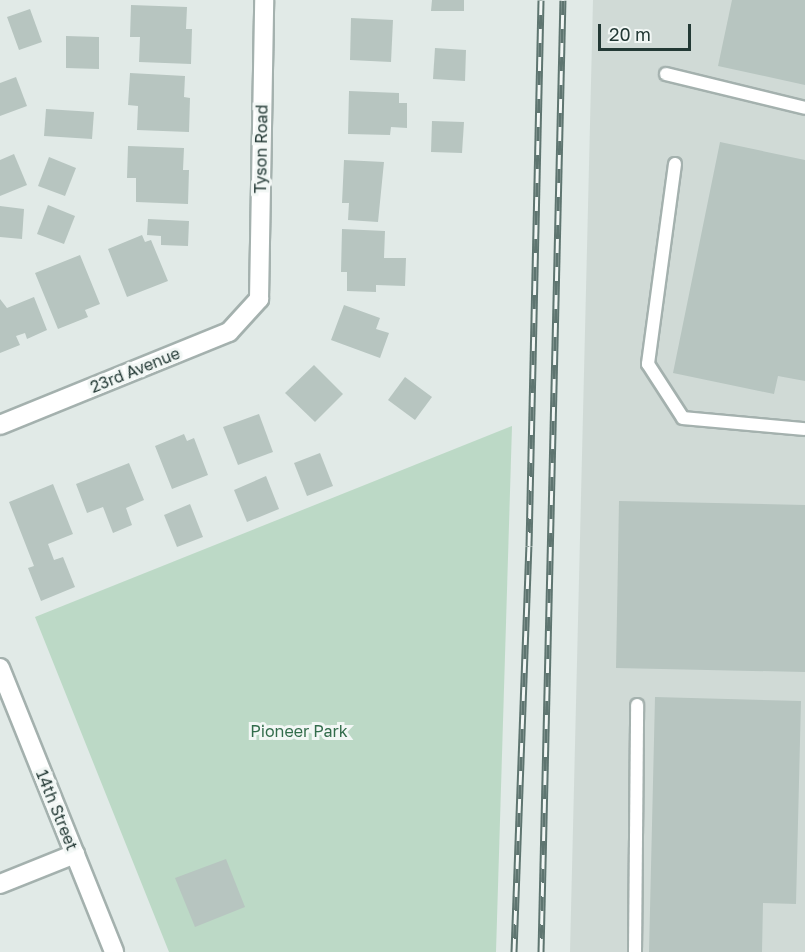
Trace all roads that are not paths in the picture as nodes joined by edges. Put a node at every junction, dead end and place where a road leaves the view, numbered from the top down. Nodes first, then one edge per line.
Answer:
1 (264, 0) edge
2 (666, 74) dead end
3 (805, 108) edge
4 (675, 164) dead end
5 (259, 299) joint
6 (0, 425) edge
7 (805, 429) edge
8 (0, 668) edge
9 (637, 705) dead end
10 (75, 854) junction
11 (0, 884) edge
12 (114, 952) edge
13 (635, 952) edge

1 - 5 street, Tyson Road
2 - 3 lane
4 - 7 lane
5 - 6 street, 23rd Avenue
8 - 10 street, 14th Street
9 - 13 lane
10 - 11 street
10 - 12 street, 14th Street

